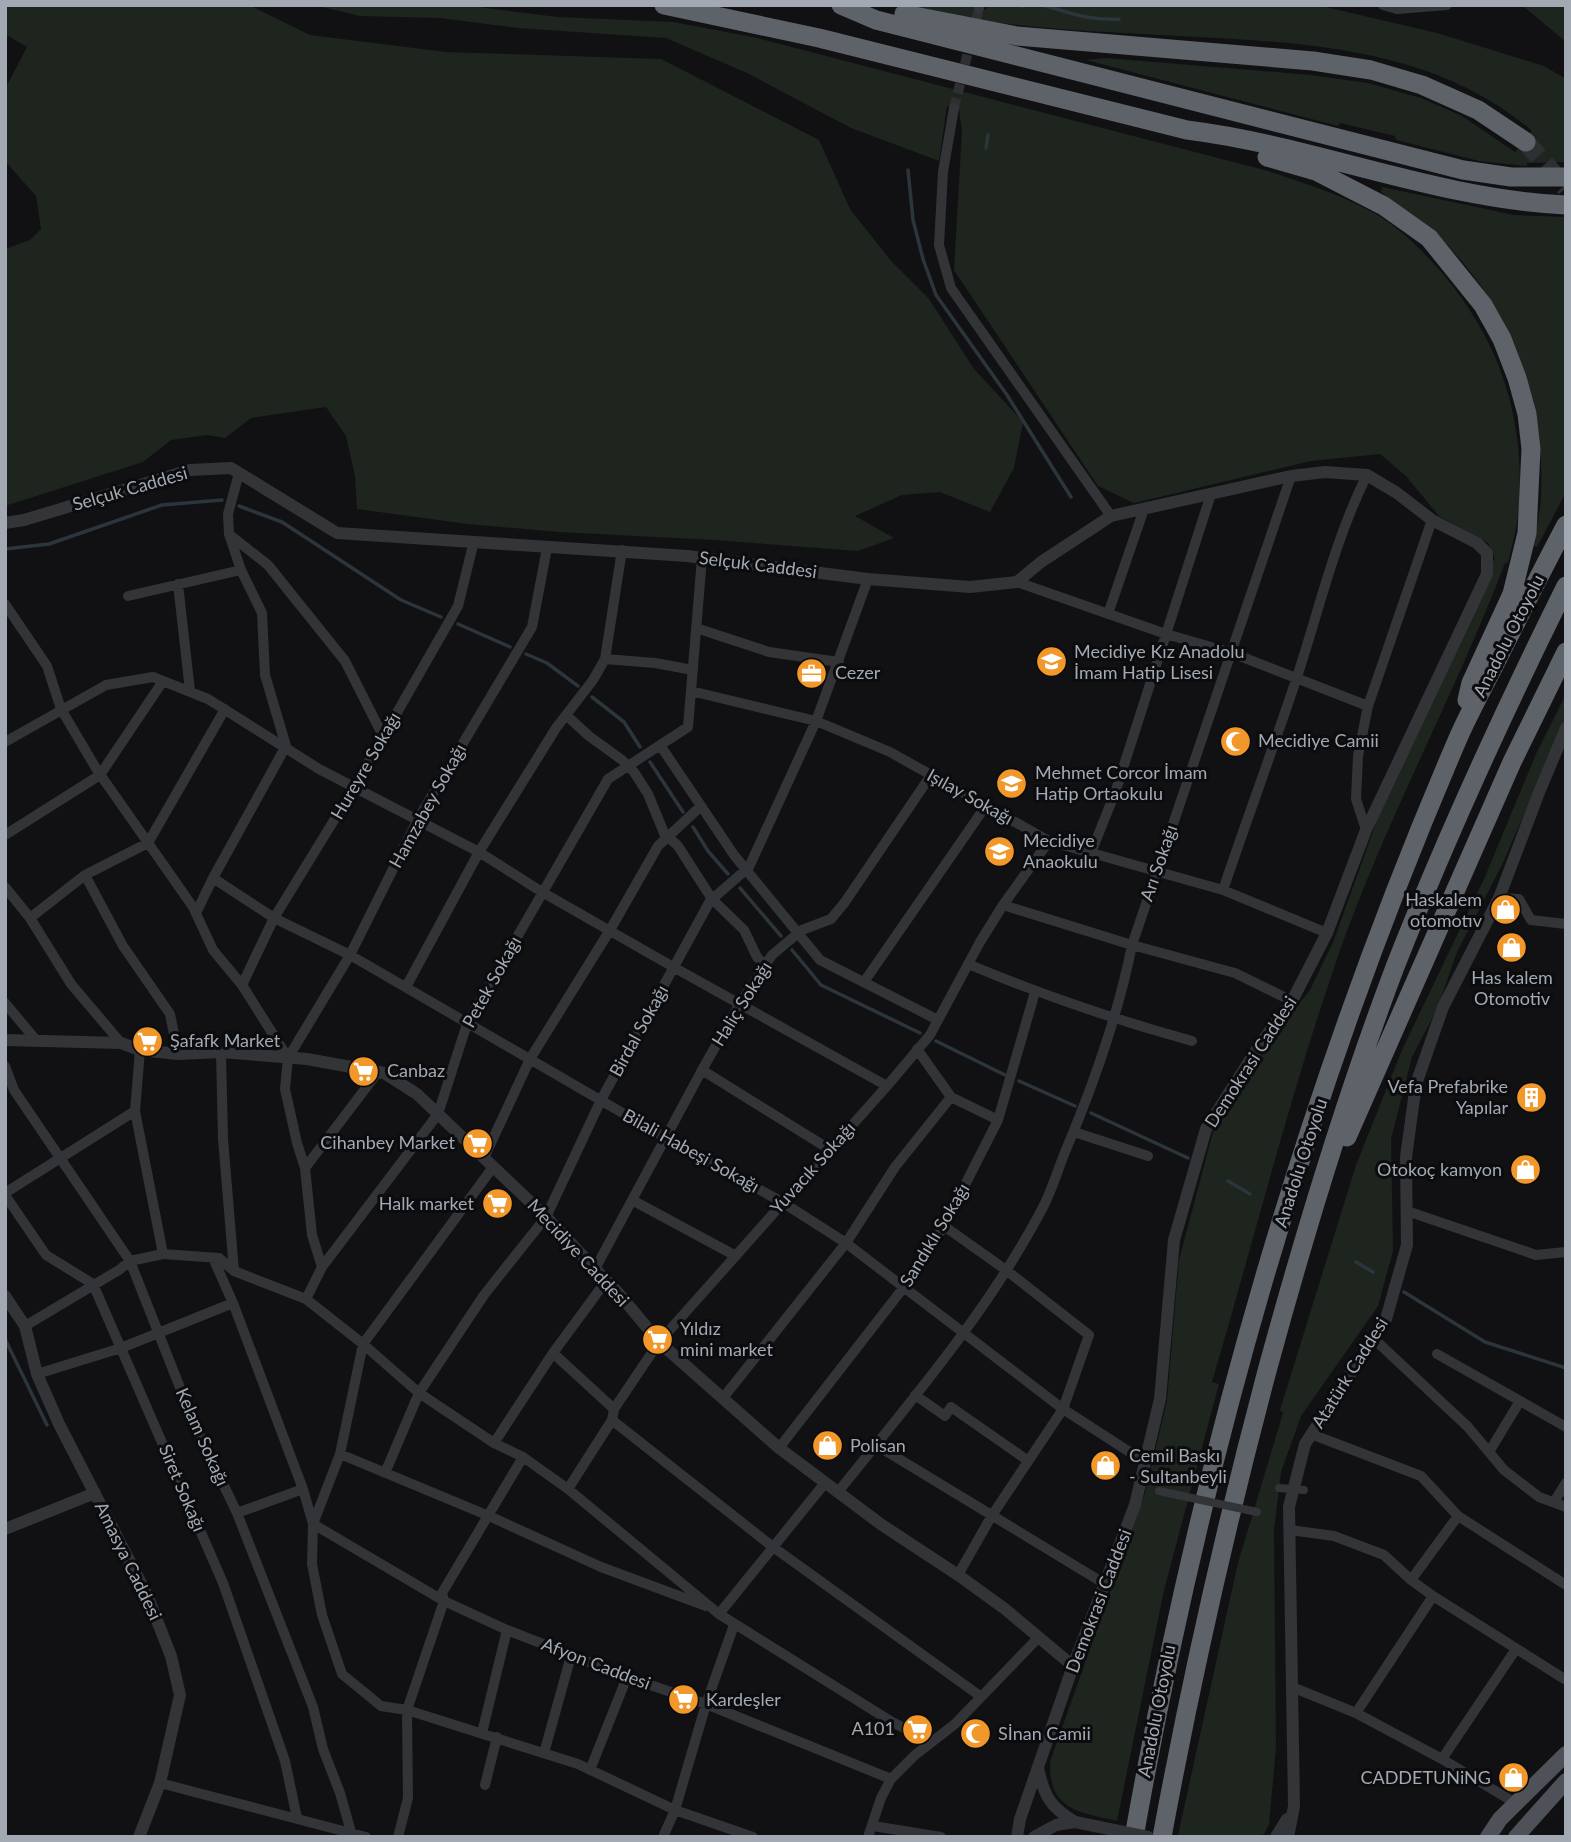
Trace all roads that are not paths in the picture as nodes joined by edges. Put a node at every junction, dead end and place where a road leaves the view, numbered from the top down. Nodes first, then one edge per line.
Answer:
1 (664, 5) edge
2 (841, 5) edge
3 (856, 5) edge
4 (1383, 5) edge
5 (1447, 5) edge
6 (954, 108) tunnel mouth
7 (1187, 130) junction
8 (1526, 142) tunnel mouth
9 (1566, 177) edge
10 (1566, 205) edge
11 (239, 473) junction
12 (1367, 475) junction
13 (1291, 476) junction
14 (1211, 494) junction
15 (1144, 509) junction
16 (1111, 516) junction
17 (1432, 520) junction
18 (5, 523) edge
19 (1566, 525) edge
20 (229, 534) junction
21 (474, 541) junction
22 (547, 548) junction
23 (622, 550) junction
24 (702, 558) junction
25 (241, 570) junction
26 (868, 579) junction
27 (1017, 582) junction
28 (178, 584) junction
29 (1566, 586) edge
30 (128, 596) dead end
31 (5, 604) edge
32 (1108, 614) junction
33 (696, 628) junction
34 (1166, 634) junction
35 (1566, 652) edge
36 (1232, 653) junction
37 (605, 659) junction
38 (839, 662) junction
39 (692, 670) junction
40 (1297, 677) junction
41 (163, 681) junction
42 (190, 691) junction
43 (691, 691) junction
44 (1368, 706) junction
45 (61, 709) junction
46 (225, 709) junction
47 (566, 715) junction
48 (816, 722) junction
49 (1566, 729) edge
50 (1460, 734) junction
51 (383, 736) junction
52 (5, 742) edge
53 (660, 745) junction
54 (286, 746) junction
55 (629, 765) junction
56 (100, 775) junction
57 (931, 775) junction
58 (355, 786) junction
59 (701, 806) junction
60 (985, 807) junction
61 (418, 819) junction
62 (1366, 830) junction
63 (5, 835) edge
64 (667, 837) junction
65 (1049, 841) junction
66 (148, 843) junction
67 (479, 852) junction
68 (1091, 853) junction
69 (747, 870) junction
70 (1156, 872) junction
71 (85, 876) junction
72 (213, 878) junction
73 (5, 887) edge
74 (1223, 890) junction
75 (542, 892) junction
76 (1500, 898) junction
77 (712, 899) junction
78 (1003, 905) junction
79 (196, 913) junction
80 (30, 918) junction
81 (274, 919) junction
82 (1566, 924) edge
83 (610, 930) junction
84 (798, 933) junction
85 (1327, 933) junction
86 (1132, 945) junction
87 (350, 955) junction
88 (968, 964) junction
89 (765, 966) junction
90 (675, 968) junction
91 (864, 982) junction
92 (242, 985) junction
93 (406, 987) junction
94 (1035, 992) junction
95 (1292, 1001) junction
96 (5, 1003) edge
97 (740, 1005) junction
98 (1112, 1019) junction
99 (938, 1020) junction
100 (467, 1024) junction
101 (5, 1040) edge
102 (36, 1040) junction
103 (1192, 1041) dead end
104 (121, 1043) junction
105 (917, 1049) junction
106 (140, 1050) junction
107 (221, 1052) junction
108 (178, 1054) junction
109 (288, 1058) junction
110 (530, 1059) junction
111 (5, 1066) edge
112 (702, 1070) junction
113 (378, 1072) junction
114 (887, 1086) junction
115 (951, 1097) junction
116 (601, 1100) junction
117 (135, 1111) junction
118 (438, 1114) junction
119 (998, 1120) junction
120 (1074, 1132) junction
121 (664, 1137) junction
122 (829, 1149) junction
123 (1148, 1156) dead end
124 (60, 1158) junction
125 (488, 1162) junction
126 (305, 1168) junction
127 (5, 1194) edge
128 (632, 1200) junction
129 (1315, 1200) junction
130 (782, 1202) junction
131 (1407, 1211) junction
132 (546, 1217) junction
133 (944, 1226) junction
134 (846, 1243) junction
135 (1566, 1252) edge
136 (163, 1254) junction
137 (736, 1256) junction
138 (213, 1258) junction
139 (130, 1261) junction
140 (322, 1267) junction
141 (595, 1269) junction
142 (1006, 1270) junction
143 (234, 1271) junction
144 (606, 1281) junction
145 (93, 1284) junction
146 (904, 1287) junction
147 (5, 1296) edge
148 (306, 1299) junction
149 (233, 1303) junction
150 (25, 1326) junction
151 (157, 1333) junction
152 (963, 1333) junction
153 (1373, 1338) junction
154 (659, 1342) junction
155 (363, 1344) junction
156 (121, 1348) junction
157 (552, 1353) junction
158 (1437, 1354) dead end
159 (37, 1374) junction
160 (419, 1393) junction
161 (915, 1395) junction
162 (723, 1398) junction
163 (1520, 1401) junction
164 (1063, 1409) junction
165 (613, 1414) junction
166 (1566, 1427) edge
167 (1311, 1434) junction
168 (494, 1443) junction
169 (876, 1445) junction
170 (779, 1448) junction
171 (1489, 1452) junction
172 (340, 1454) junction
173 (523, 1457) junction
174 (1027, 1460) junction
175 (1145, 1462) junction
176 (385, 1473) junction
177 (824, 1483) junction
178 (1566, 1483) edge
179 (1279, 1488) dead end
180 (303, 1489) junction
181 (568, 1489) junction
182 (1304, 1489) dead end
183 (1159, 1491) dead end
184 (838, 1492) junction
185 (95, 1493) junction
186 (1554, 1502) junction
187 (1566, 1507) edge
188 (1258, 1512) dead end
189 (237, 1513) junction
190 (489, 1516) junction
191 (1458, 1516) junction
192 (991, 1517) junction
193 (313, 1524) junction
194 (5, 1529) edge
195 (1290, 1530) junction
196 (773, 1547) junction
197 (958, 1574) junction
198 (1411, 1580) junction
199 (1105, 1584) junction
200 (1566, 1585) edge
201 (1433, 1596) junction
202 (444, 1601) junction
203 (715, 1611) junction
204 (734, 1625) junction
205 (507, 1630) junction
206 (1039, 1637) junction
207 (1516, 1649) junction
208 (571, 1656) junction
209 (1073, 1666) junction
210 (627, 1677) junction
211 (1566, 1680) edge
212 (1292, 1688) junction
213 (980, 1696) junction
214 (706, 1704) junction
215 (407, 1710) junction
216 (1356, 1713) junction
217 (482, 1733) junction
218 (497, 1737) junction
219 (932, 1742) junction
220 (544, 1753) junction
221 (1566, 1754) edge
222 (1442, 1759) junction
223 (1038, 1768) junction
224 (590, 1770) junction
225 (891, 1779) junction
226 (1566, 1781) edge
227 (160, 1783) junction
228 (485, 1785) dead end
229 (1517, 1804) junction
230 (1294, 1806) junction
231 (675, 1810) junction
232 (297, 1818) junction
233 (1075, 1822) junction
234 (871, 1831) edge
235 (351, 1832) junction
236 (139, 1837) edge
237 (366, 1837) edge
238 (398, 1837) edge
239 (663, 1837) edge
240 (753, 1837) edge
241 (941, 1837) edge
242 (1017, 1837) edge
243 (1034, 1837) edge
244 (1134, 1837) edge
245 (1148, 1837) edge
246 (1162, 1837) edge
247 (1276, 1837) edge
248 (1288, 1837) edge
249 (1488, 1837) edge
250 (1516, 1837) edge

1 - 7 highway
2 - 9 highway
3 - 8 highway
4 - 5 street
6 - 16 street
7 - 10 highway
7 - 50 highway
11 - 18 street, Selçuk Caddesi
11 - 20 street
11 - 21 street, Selçuk Caddesi
12 - 13 street
12 - 17 street
12 - 40 street
13 - 14 street
13 - 36 street, Arı Sokağı
14 - 15 street
14 - 34 street
15 - 16 street
15 - 32 street
16 - 27 street
17 - 44 street
17 - 62 street, Demokrasi Caddesi
19 - 50 highway, Anadolu Otoyolu
20 - 25 street
20 - 51 street
21 - 22 street, Selçuk Caddesi
21 - 51 street, Hureyre Sokağı
22 - 23 street, Selçuk Caddesi
22 - 61 street, Hamzabey Sokağı
23 - 24 street, Selçuk Caddesi
23 - 37 street
24 - 26 street, Selçuk Caddesi
24 - 33 street
25 - 28 street
25 - 54 street
26 - 27 street, Selçuk Caddesi
26 - 38 street, Birdal Sokağı
27 - 32 street
28 - 30 street
28 - 42 street
29 - 129 highway, Anadolu Otoyolu
31 - 45 street
32 - 34 street
33 - 38 street
33 - 39 street
34 - 36 street
34 - 68 street
35 - 129 highway
36 - 40 street
36 - 70 street, Arı Sokağı
37 - 39 street
37 - 47 street
38 - 48 street, Birdal Sokağı
39 - 43 street
40 - 44 street
40 - 74 street
41 - 42 street
41 - 45 street
41 - 56 street
42 - 46 street
43 - 48 street, Işılay Sokağı
43 - 53 street, Petek Sokağı
44 - 62 street
45 - 52 street
45 - 56 street
46 - 54 street
46 - 66 street
47 - 55 street
47 - 67 street
48 - 57 street, Işılay Sokağı
48 - 69 street, Birdal Sokağı
49 - 76 street, Atatürk Caddesi
50 - 244 highway, Anadolu Otoyolu
51 - 58 street, Hureyre Sokağı
53 - 55 street, Petek Sokağı
53 - 59 street
54 - 58 street
54 - 72 street
55 - 64 street
55 - 75 street, Petek Sokağı
56 - 63 street
56 - 66 street
57 - 60 street, Işılay Sokağı
57 - 84 street, Haliç Sokağı
58 - 61 street
58 - 81 street, Hureyre Sokağı
59 - 64 street
59 - 69 street
60 - 65 street, Işılay Sokağı
60 - 91 street
61 - 67 street
61 - 87 street, Hamzabey Sokağı
62 - 85 street, Demokrasi Caddesi
64 - 77 street
64 - 83 street
65 - 68 street, Işılay Sokağı
65 - 78 street, Yuvacık Sokağı
66 - 71 street
66 - 79 street
67 - 75 street
67 - 93 street
68 - 70 street, Işılay Sokağı
69 - 77 street, Birdal Sokağı
69 - 84 street
70 - 74 street, Işılay Sokağı
70 - 86 street, Arı Sokağı
71 - 80 street
71 - 108 street
72 - 79 street
72 - 81 street, Bilali Habeşi Sokağı
73 - 80 street
74 - 85 street, Işılay Sokağı
75 - 83 street
75 - 100 street, Petek Sokağı
76 - 82 street
76 - 131 street, Atatürk Caddesi
77 - 89 street
77 - 90 street, Birdal Sokağı
78 - 86 street
78 - 88 street, Yuvacık Sokağı
79 - 92 street
80 - 104 street
81 - 87 street, Bilali Habeşi Sokağı
81 - 92 street, Hureyre Sokağı
83 - 90 street
83 - 110 street
84 - 89 street, Haliç Sokağı
84 - 91 street
85 - 95 street, Demokrasi Caddesi
86 - 95 street
86 - 98 street, Arı Sokağı
87 - 93 street, Bilali Habeşi Sokağı
87 - 109 street, Hamzabey Sokağı
88 - 94 street
88 - 99 street, Yuvacık Sokağı
89 - 97 street, Haliç Sokağı
90 - 97 street
90 - 116 street, Birdal Sokağı
91 - 99 street
92 - 109 street
93 - 100 street, Bilali Habeşi Sokağı
94 - 98 street
94 - 119 street, Sandıklı Sokağı
95 - 175 street, Demokrasi Caddesi
96 - 102 street
97 - 112 street, Haliç Sokağı
97 - 114 street
98 - 103 street
98 - 120 street, Arı Sokağı
99 - 105 street, Yuvacık Sokağı
100 - 110 street, Bilali Habeşi Sokağı
100 - 118 street, Petek Sokağı
101 - 102 street, Mecidiye Caddesi
102 - 104 street, Mecidiye Caddesi
104 - 106 street, Mecidiye Caddesi
105 - 114 street, Yuvacık Sokağı
105 - 115 street
106 - 108 street, Mecidiye Caddesi
106 - 117 street
107 - 108 street, Mecidiye Caddesi
107 - 109 street, Mecidiye Caddesi
107 - 143 street
109 - 113 street, Mecidiye Caddesi
109 - 126 street
110 - 116 street, Bilali Habeşi Sokağı
110 - 125 street
111 - 124 street, Kelam Sokağı
112 - 121 street, Haliç Sokağı
112 - 122 street
113 - 118 street, Mecidiye Caddesi
113 - 126 street
114 - 122 street, Yuvacık Sokağı
115 - 119 street
115 - 134 street
116 - 121 street, Bilali Habeşi Sokağı
116 - 132 street, Birdal Sokağı
117 - 124 street
117 - 136 street
118 - 125 street, Mecidiye Caddesi
118 - 140 street, Petek Sokağı
119 - 133 street, Sandıklı Sokağı
120 - 123 street
120 - 142 street, Arı Sokağı
121 - 128 street, Haliç Sokağı
121 - 130 street, Bilali Habeşi Sokağı
122 - 130 street, Yuvacık Sokağı
124 - 127 street
124 - 139 street, Kelam Sokağı
125 - 132 street, Mecidiye Caddesi
125 - 155 street
126 - 140 street
127 - 145 street
128 - 137 street
128 - 141 street, Haliç Sokağı
129 - 246 highway, Anadolu Otoyolu
130 - 134 street, Bilali Habeşi Sokağı
130 - 137 street, Yuvacık Sokağı
131 - 135 street
131 - 153 street, Atatürk Caddesi
132 - 141 street, Mecidiye Caddesi
132 - 160 street, Birdal Sokağı
133 - 142 street
133 - 146 street, Sandıklı Sokağı
134 - 146 street, Bilali Habeşi Sokağı
134 - 162 street
136 - 138 street
136 - 139 street
137 - 154 street, Yuvacık Sokağı
138 - 143 street
138 - 149 street
139 - 145 street
139 - 151 street, Kelam Sokağı
140 - 148 street, Petek Sokağı
141 - 144 street, Mecidiye Caddesi
142 - 152 street, Arı Sokağı
142 - 164 street
143 - 148 street
144 - 154 street, Mecidiye Caddesi
144 - 157 street
145 - 150 street
145 - 156 street, Siret Sokağı
146 - 152 street, Bilali Habeşi Sokağı
146 - 170 street, Sandıklı Sokağı
147 - 150 street, Amasya Caddesi
148 - 155 street
149 - 151 street
149 - 180 street
150 - 159 street, Amasya Caddesi
151 - 156 street
151 - 189 street, Kelam Sokağı
152 - 161 street, Arı Sokağı
152 - 164 street, Bilali Habeşi Sokağı
153 - 167 street, Atatürk Caddesi
153 - 171 street
154 - 162 street, Mecidiye Caddesi
154 - 165 street, Yuvacık Sokağı
155 - 160 street
155 - 172 street
156 - 159 street
156 - 232 street, Siret Sokağı
157 - 165 street
157 - 168 street
158 - 163 street
159 - 185 street, Amasya Caddesi
160 - 168 street
160 - 176 street, Birdal Sokağı
161 - 169 street, Arı Sokağı
161 - 174 street
162 - 170 street, Mecidiye Caddesi
163 - 166 street
163 - 171 street
164 - 174 street
164 - 175 street, Bilali Habeşi Sokağı
165 - 181 street, Yuvacık Sokağı
165 - 196 street
167 - 191 street
167 - 195 street, Atatürk Caddesi
168 - 173 street
169 - 184 street, Arı Sokağı
169 - 192 street
170 - 177 street, Mecidiye Caddesi
171 - 186 street
172 - 176 street
172 - 193 street
173 - 181 street
173 - 190 street
174 - 192 street
175 - 199 street, Demokrasi Caddesi
176 - 190 street
177 - 184 street, Mecidiye Caddesi
177 - 196 street
178 - 186 street
179 - 182 street, bridge
180 - 189 street
180 - 193 street
181 - 203 street
183 - 188 street, bridge
184 - 197 street, Mecidiye Caddesi
185 - 194 street
185 - 227 street, Amasya Caddesi
186 - 187 street
189 - 235 street, Kelam Sokağı
190 - 202 street
190 - 203 street
191 - 198 street
191 - 200 street
192 - 197 street
192 - 199 street
193 - 202 street, Afyon Caddesi
193 - 215 street
195 - 198 street
195 - 212 street, Atatürk Caddesi
196 - 203 street
196 - 213 street
197 - 206 street, Mecidiye Caddesi
198 - 201 street
199 - 209 street, Demokrasi Caddesi
201 - 207 street
201 - 216 street
202 - 205 street, Afyon Caddesi
202 - 215 street
203 - 204 street
204 - 214 street
204 - 219 street
205 - 208 street, Afyon Caddesi
205 - 217 street
206 - 209 street, Mecidiye Caddesi
206 - 213 street
207 - 211 street
207 - 222 street
208 - 210 street, Afyon Caddesi
208 - 220 street
209 - 223 street, Demokrasi Caddesi
210 - 214 street, Afyon Caddesi
210 - 224 street
212 - 216 street
212 - 230 street, Atatürk Caddesi
213 - 219 street
214 - 225 street, Afyon Caddesi
214 - 231 street
215 - 217 street
215 - 238 street
216 - 222 street
217 - 218 street
218 - 220 street
218 - 228 street
219 - 225 street
220 - 224 street
221 - 229 main road
222 - 229 street
223 - 233 street
223 - 242 street, Demokrasi Caddesi
224 - 231 street
225 - 234 street
226 - 250 main road
227 - 232 street
227 - 236 street, Amasya Caddesi
229 - 249 main road
230 - 247 street
230 - 248 street, Atatürk Caddesi
231 - 239 street
231 - 240 street
232 - 235 street
233 - 243 street
233 - 245 street, bridge
234 - 241 street
235 - 237 street

